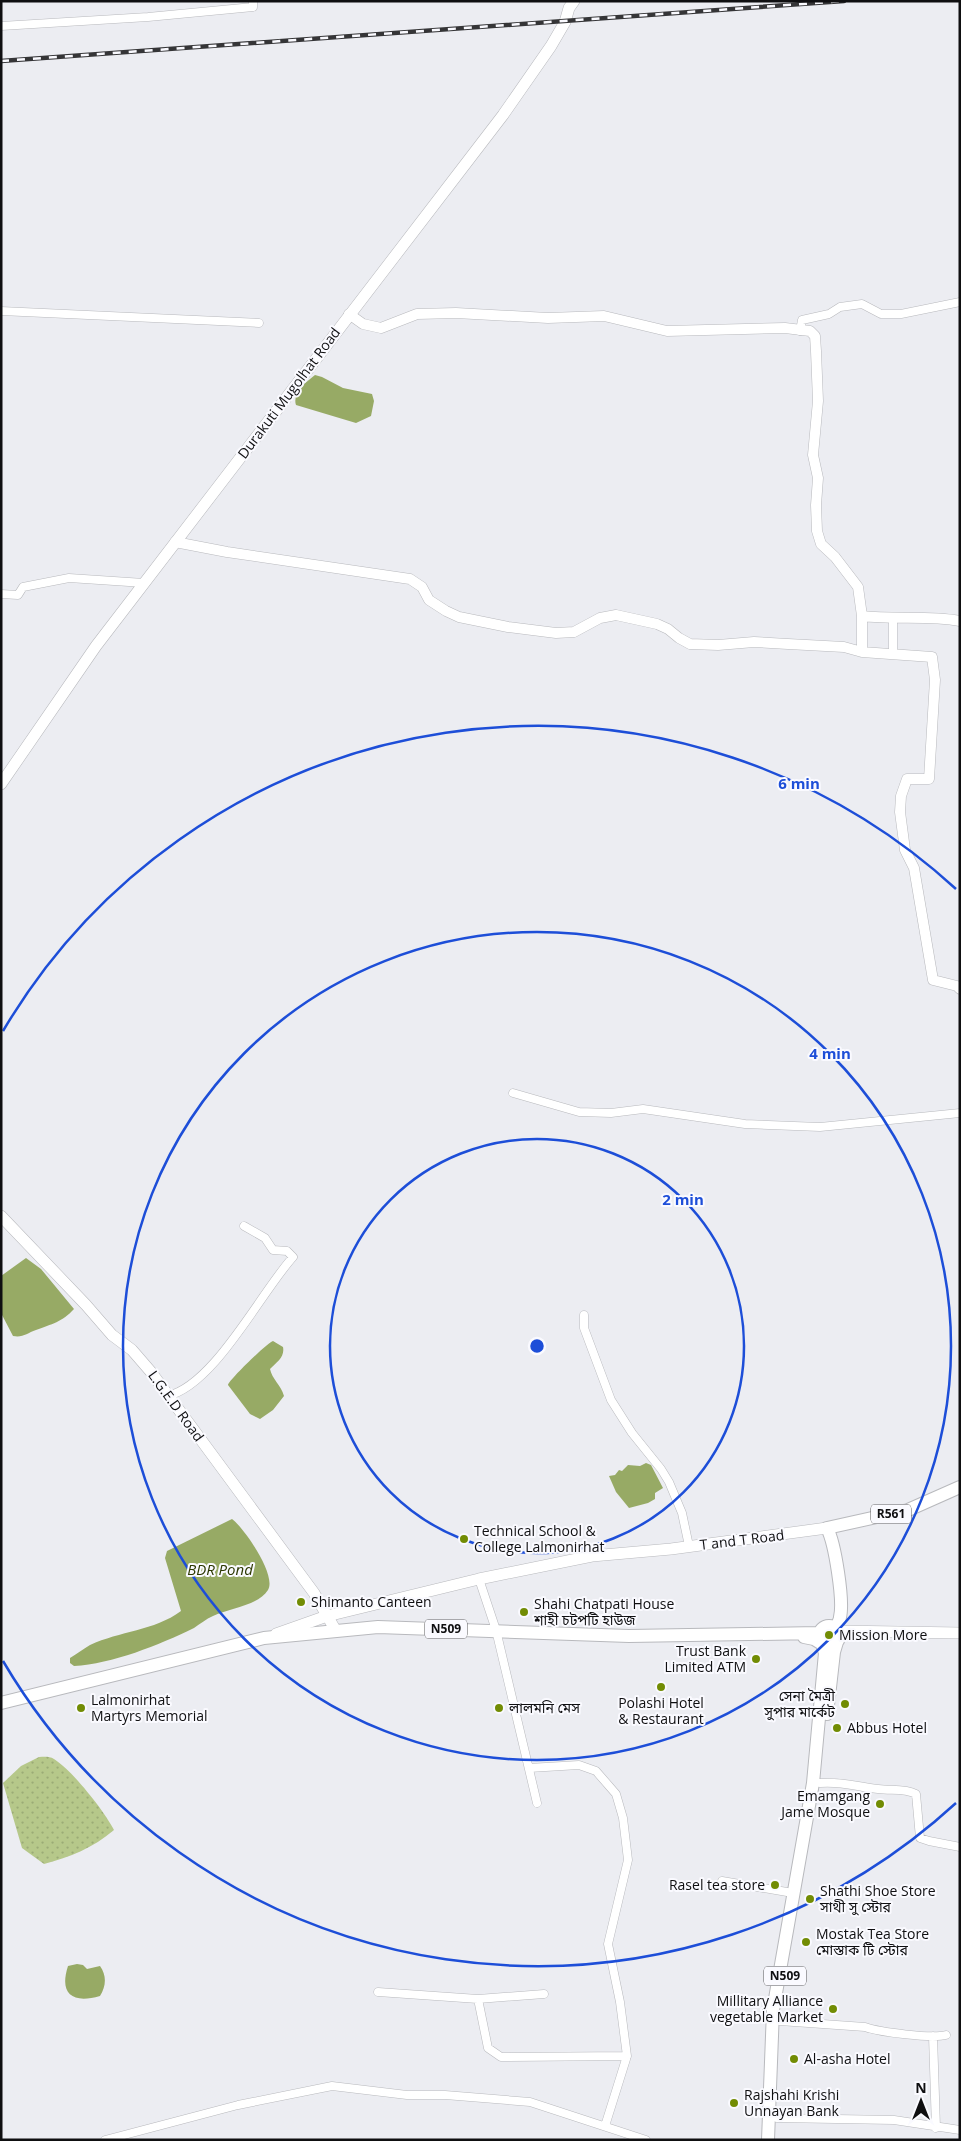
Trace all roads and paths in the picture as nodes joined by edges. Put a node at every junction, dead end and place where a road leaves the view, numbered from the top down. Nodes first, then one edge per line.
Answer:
1 (253, 1) edge
2 (574, 1) edge
3 (1, 26) edge
4 (960, 302) edge
5 (1, 311) edge
6 (349, 314) junction
7 (259, 323) dead end
8 (800, 331) junction
9 (176, 542) junction
10 (144, 583) junction
11 (1, 594) edge
12 (862, 616) junction
13 (893, 618) junction
14 (960, 621) edge
15 (862, 652) junction
16 (892, 653) junction
17 (1, 784) edge
18 (959, 987) edge
19 (513, 1093) dead end
20 (960, 1114) edge
21 (1, 1216) edge
22 (244, 1226) dead end
23 (584, 1315) dead end
24 (167, 1396) junction
25 (956, 1489) edge
26 (827, 1528) junction
27 (690, 1546) junction
28 (479, 1579) junction
29 (327, 1616) junction
30 (496, 1630) junction
31 (336, 1631) junction
32 (960, 1633) edge
33 (837, 1634) junction
34 (264, 1638) junction
35 (821, 1638) junction
36 (1, 1704) edge
37 (528, 1768) junction
38 (820, 1783) junction
39 (537, 1803) dead end
40 (960, 1847) edge
41 (722, 1881) dead end
42 (793, 1894) junction
43 (378, 1992) dead end
44 (544, 1994) dead end
45 (478, 1999) junction
46 (780, 2021) junction
47 (946, 2035) dead end
48 (934, 2036) junction
49 (627, 2056) junction
50 (777, 2118) junction
51 (605, 2126) junction
52 (936, 2128) junction
53 (960, 2130) edge
54 (109, 2139) edge
55 (646, 2140) edge
56 (768, 2140) edge
57 (776, 2140) edge

1 - 3 street
2 - 6 main road, Durakuti Mugolhat Road
4 - 8 street
5 - 7 street
6 - 8 street
6 - 9 main road, Durakuti Mugolhat Road
8 - 12 street
9 - 10 main road, Durakuti Mugolhat Road
9 - 15 street
10 - 11 street
10 - 17 main road, Durakuti Mugolhat Road
12 - 13 street
12 - 15 street
13 - 14 street
13 - 16 street
15 - 16 street
16 - 18 street
19 - 20 street
21 - 24 main road, L.G.E.D Road
22 - 24 street
23 - 27 street
24 - 29 main road, L.G.E.D Road
25 - 26 main road, T and T Road / R561
26 - 27 main road, T and T Road
26 - 33 main road
27 - 28 main road, T and T Road
28 - 29 main road, T and T Road
28 - 30 street
29 - 31 main road, L.G.E.D Road
29 - 34 main road, T and T Road
30 - 31 main road, N509
30 - 35 main road, N509
30 - 37 street
31 - 34 main road, N509
32 - 33 main road
33 - 35 main road, N509
33 - 35 main road
33 - 38 main road, N509
34 - 36 main road, N509
35 - 42 main road, N509
37 - 39 street
37 - 49 street
38 - 40 street
38 - 46 main road, N509
41 - 42 street
42 - 56 main road, N509
43 - 45 street
44 - 45 street
45 - 49 street
46 - 48 street
46 - 50 main road, N509
47 - 48 street
48 - 52 street
49 - 51 street
50 - 52 street
50 - 57 main road, N509
51 - 54 street
51 - 55 street
52 - 53 street

